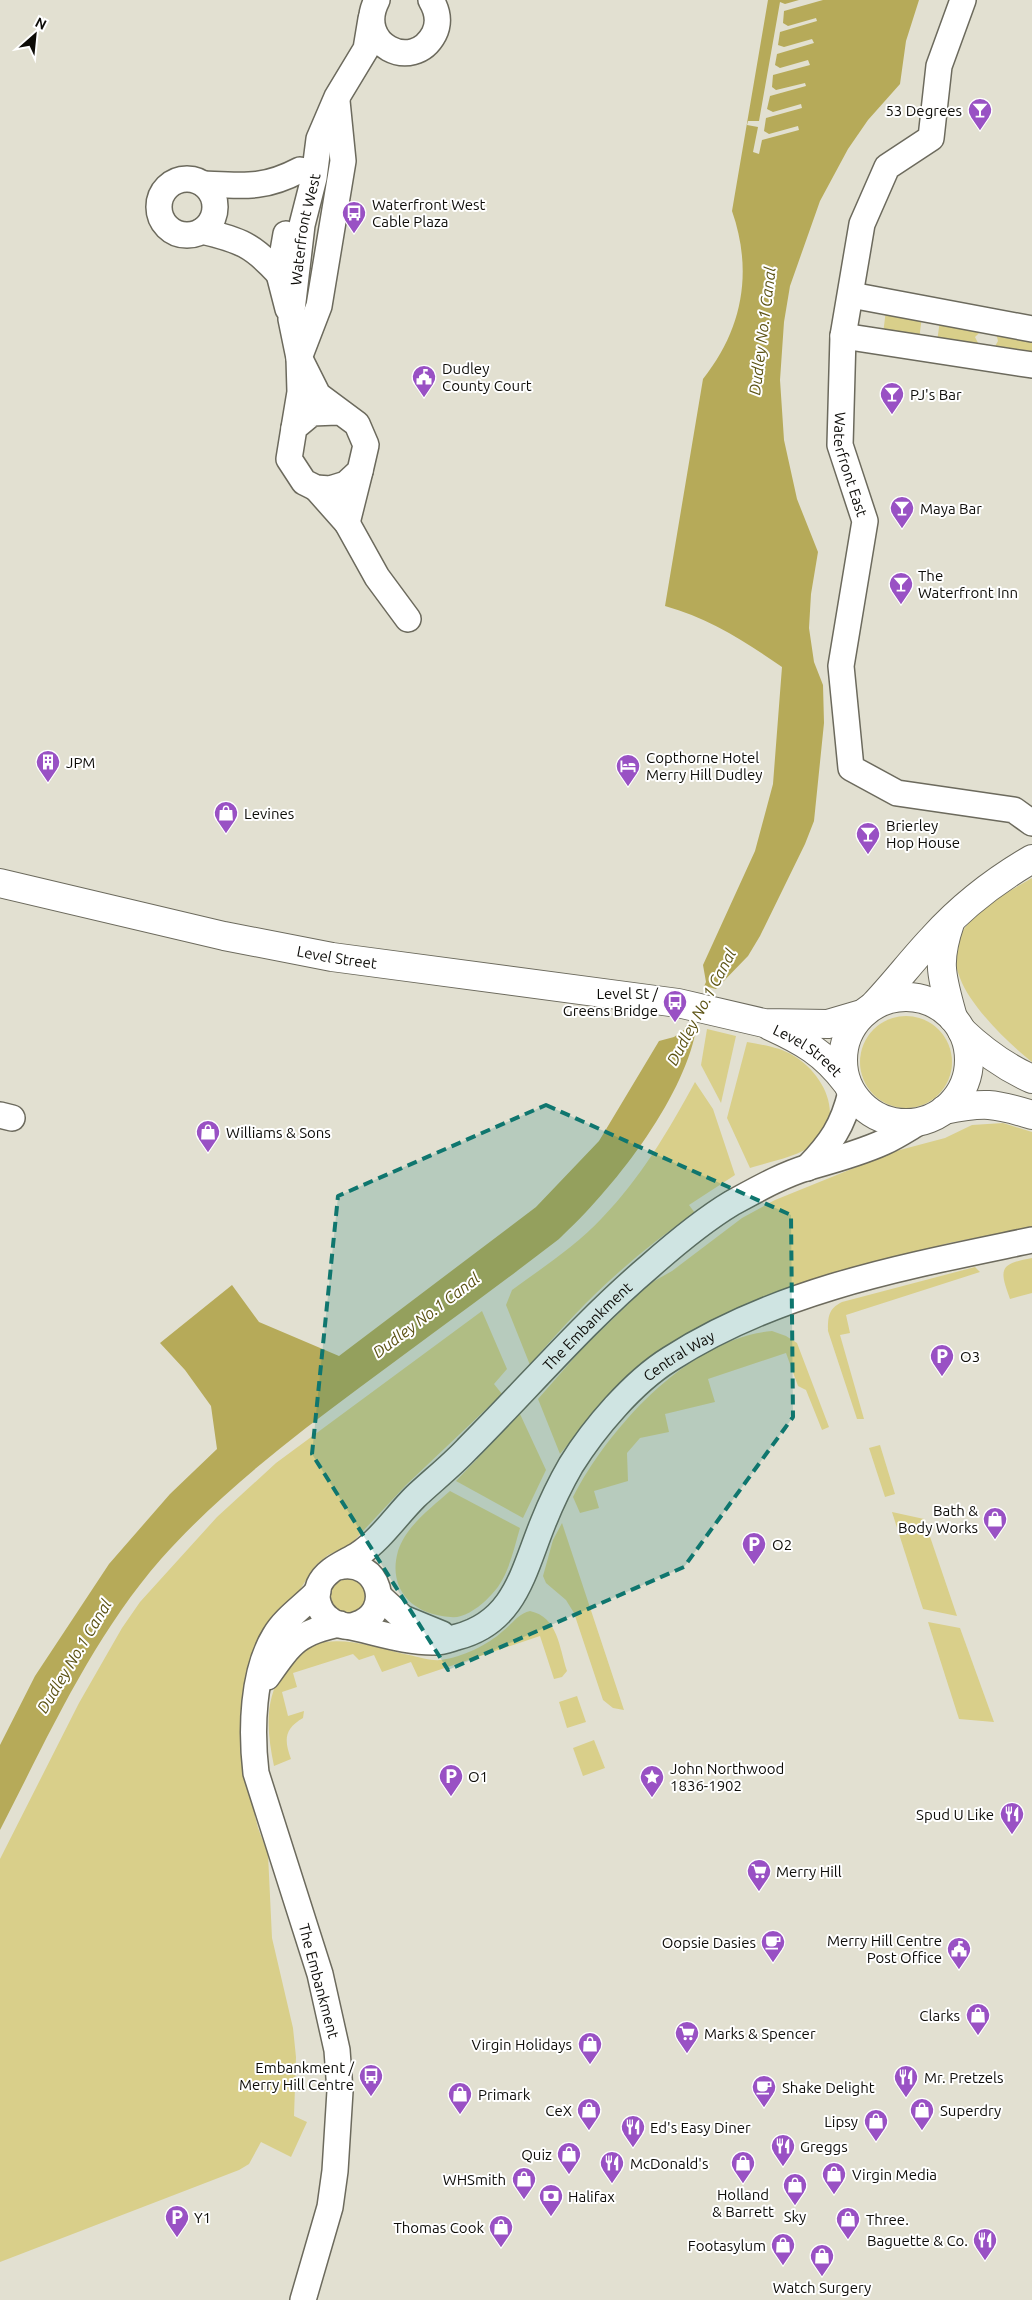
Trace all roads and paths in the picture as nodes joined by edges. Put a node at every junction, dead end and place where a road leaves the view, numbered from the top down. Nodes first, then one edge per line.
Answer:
1 (963, 0) edge
2 (434, 2) edge
3 (374, 9) edge
4 (401, 53) junction
5 (359, 62) junction
6 (337, 97) junction
7 (319, 138) junction
8 (300, 170) junction
9 (204, 184) junction
10 (202, 232) junction
11 (279, 274) junction
12 (851, 295) junction
13 (291, 319) junction
14 (1032, 329) edge
15 (843, 336) junction
16 (299, 358) junction
17 (1032, 365) edge
18 (337, 412) junction
19 (294, 428) junction
20 (360, 471) junction
21 (316, 488) junction
22 (347, 523) junction
23 (408, 619) dead end
24 (1032, 823) edge
25 (1032, 859) edge
26 (0, 883) edge
27 (951, 922) junction
28 (868, 1009) junction
29 (764, 1023) junction
30 (957, 1025) junction
31 (1032, 1079) edge
32 (849, 1087) junction
33 (933, 1116) junction
34 (1032, 1116) edge
35 (807, 1168) junction
36 (1032, 1240) edge
37 (395, 1519) junction
38 (338, 1566) junction
39 (377, 1590) junction
40 (318, 1591) junction
41 (344, 1625) junction
42 (454, 1638) junction
43 (254, 1710) junction
44 (314, 2258) junction
45 (287, 2300) edge
46 (303, 2300) edge

1 - 12 street, Waterfront East
2 - 4 street
3 - 4 street
3 - 5 street, Waterfront West
4 - 5 street
5 - 6 street, Waterfront West
6 - 7 street, Waterfront West
6 - 16 street
7 - 8 street, Waterfront West
7 - 13 street, Waterfront West
8 - 9 street
8 - 11 street, Waterfront West
9 - 10 street
9 - 10 street
10 - 11 street
11 - 13 street, Waterfront West
12 - 14 street
12 - 15 street, Waterfront East
13 - 16 street, Waterfront West
15 - 17 street
15 - 24 street, Waterfront East
16 - 18 street, Waterfront West
16 - 19 street, Waterfront West
18 - 19 street
18 - 20 street
19 - 21 street
20 - 21 street
20 - 22 street
21 - 22 street
22 - 23 street
25 - 27 street
26 - 29 street, Level Street
27 - 28 street
27 - 30 street
28 - 29 street, Level Street
28 - 30 street
28 - 32 street
29 - 32 street, Level Street
30 - 31 street
30 - 33 street
32 - 33 street
32 - 35 street, The Embankment
33 - 34 street
33 - 35 street, The Embankment
35 - 37 street, The Embankment
36 - 42 street, Central Way
37 - 38 street, The Embankment
37 - 39 street, The Embankment
38 - 39 street
38 - 40 street, The Embankment
39 - 41 street, The Embankment
39 - 42 street
40 - 41 street
40 - 43 street, The Embankment
41 - 42 street, Central Way
41 - 43 street, The Embankment
43 - 44 street, The Embankment
44 - 45 street, The Embankment
44 - 46 street, The Embankment

